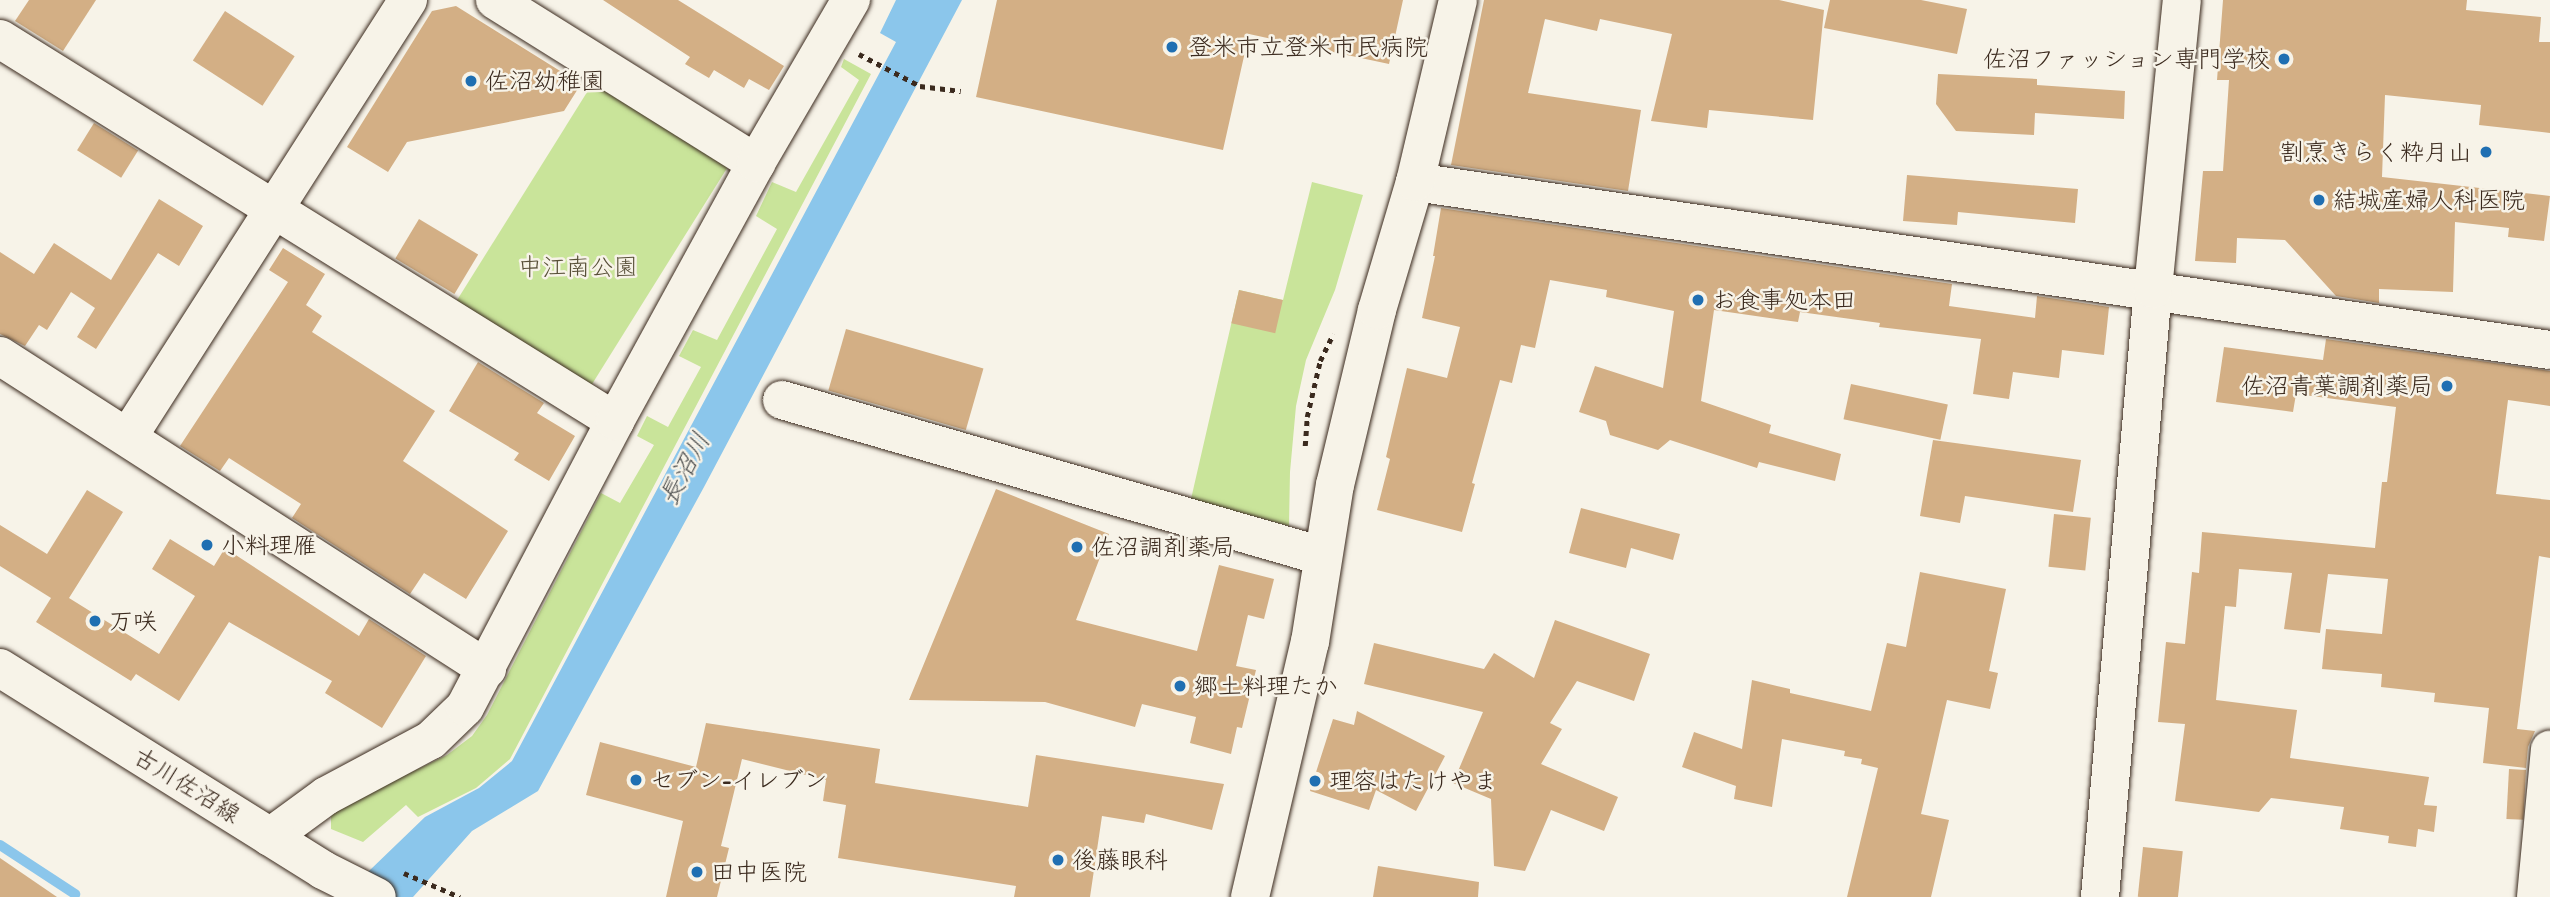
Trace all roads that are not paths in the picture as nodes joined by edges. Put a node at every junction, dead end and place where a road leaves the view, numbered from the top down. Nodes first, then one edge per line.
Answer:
1 (408, 0) edge
2 (495, 0) edge
3 (850, 0) edge
4 (1458, 0) edge
5 (2182, 0) edge
6 (0, 39) edge
7 (756, 163) junction
8 (1415, 182) junction
9 (275, 208) junction
10 (2153, 289) junction
11 (2550, 350) edge
12 (0, 356) edge
13 (782, 400) dead end
14 (615, 421) junction
15 (128, 437) junction
16 (1322, 556) junction
17 (0, 668) edge
18 (487, 669) junction
19 (2550, 750) edge
20 (2547, 803) edge
21 (270, 837) junction
22 (377, 897) edge
23 (1250, 897) edge
24 (2101, 897) edge
25 (2536, 897) edge

1 - 9 street
2 - 7 street
3 - 7 street
4 - 8 street
5 - 10 street
6 - 9 street
7 - 14 street
8 - 10 street
8 - 16 street
9 - 14 street
9 - 15 street
10 - 11 street
10 - 24 street
12 - 15 street
13 - 16 street
14 - 18 street
15 - 18 street
16 - 23 street
17 - 21 street, 古川佐沼線
18 - 21 street
19 - 20 street
20 - 25 street
21 - 22 street, 古川佐沼線

